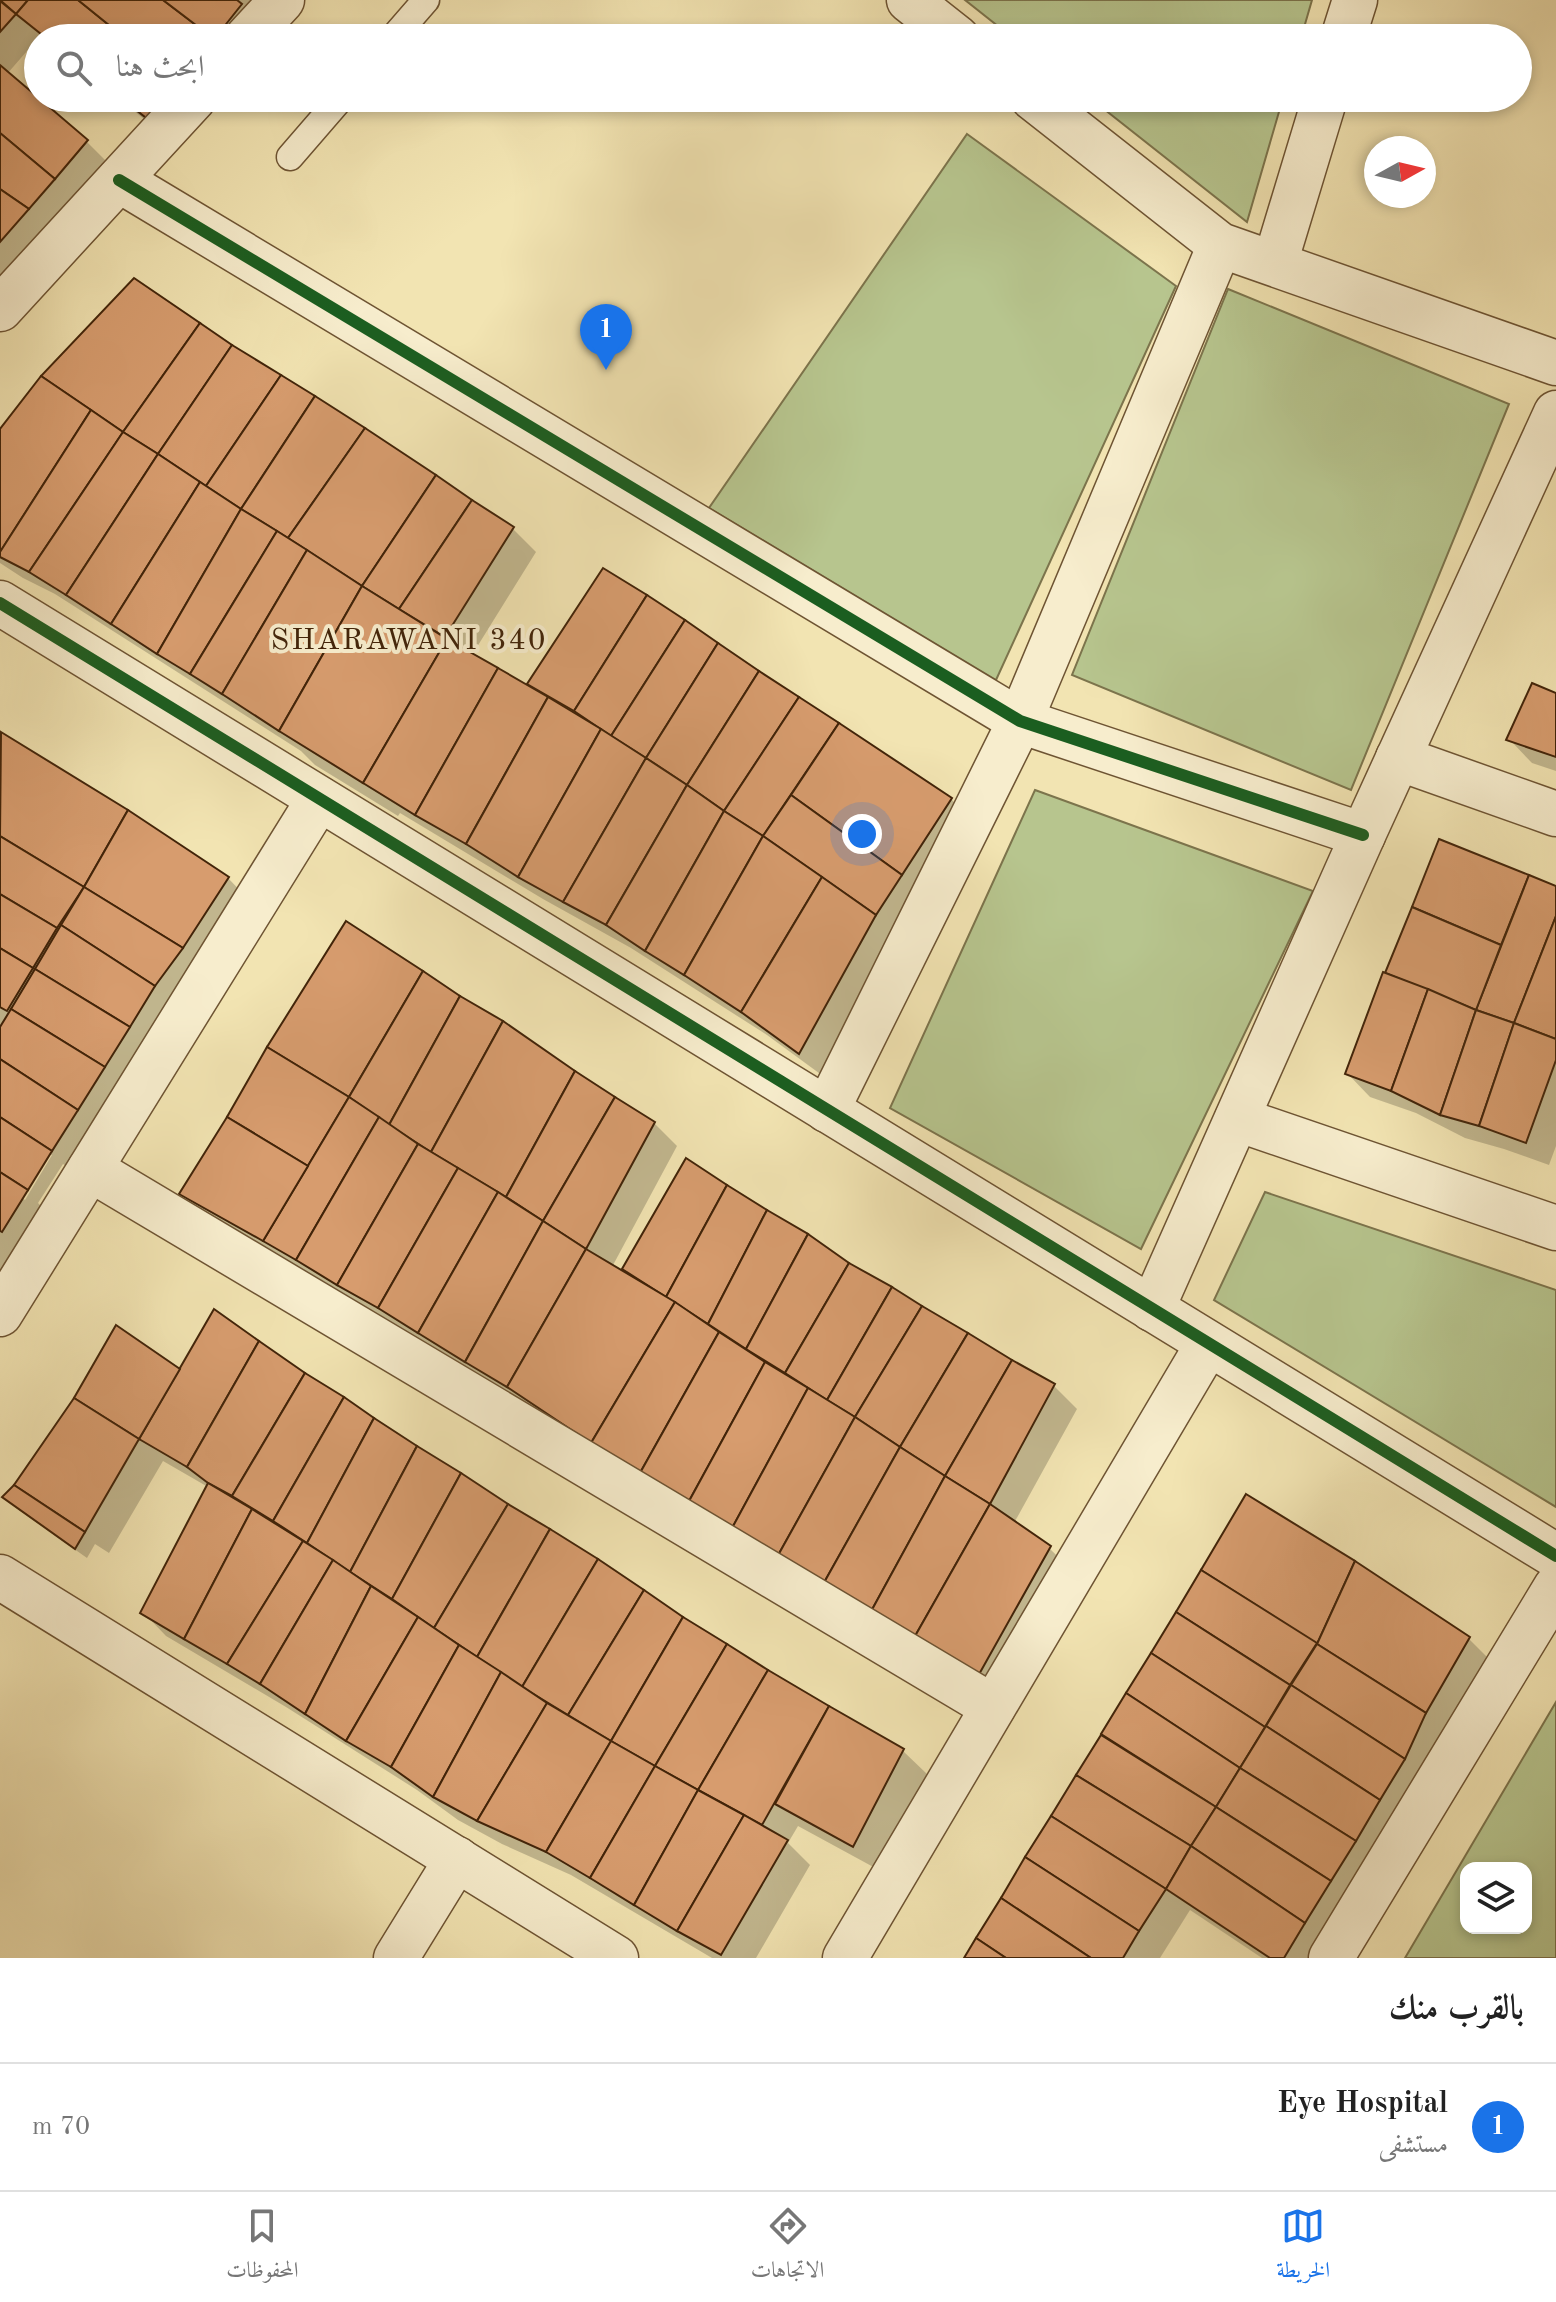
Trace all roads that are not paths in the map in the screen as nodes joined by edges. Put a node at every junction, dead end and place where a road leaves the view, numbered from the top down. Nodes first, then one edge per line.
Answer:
1 (282, 0) edge
2 (426, 0) edge
3 (909, 0) edge
4 (1355, 0) edge
5 (260, 24) edge
6 (405, 24) edge
7 (939, 24) edge
8 (1347, 24) edge
9 (181, 112) edge
10 (329, 112) edge
11 (1051, 112) edge
12 (1321, 112) edge
13 (290, 157) dead end
14 (119, 180) junction
15 (1220, 245) junction
16 (1275, 263) junction
17 (0, 309) edge
18 (1556, 363) edge
19 (1556, 413) edge
20 (0, 603) edge
21 (1020, 721) junction
22 (1398, 758) junction
23 (319, 799) junction
24 (1556, 814) edge
25 (1363, 835) junction
26 (827, 1110) junction
27 (1237, 1119) junction
28 (90, 1169) junction
29 (1556, 1228) edge
30 (1152, 1309) junction
31 (0, 1314) edge
32 (1208, 1344) junction
33 (1556, 1556) edge
34 (1, 1579) edge
35 (1556, 1587) edge
36 (993, 1707) junction
37 (457, 1859) junction
38 (396, 1958) edge
39 (616, 1958) edge
40 (845, 1958) edge
41 (1331, 1958) edge

1 - 5 street
2 - 6 lane
3 - 7 street
4 - 8 street
9 - 14 street
10 - 13 lane
11 - 15 street
12 - 16 street
14 - 17 street
14 - 21 street
15 - 16 street
15 - 21 street
16 - 18 street
19 - 22 street
20 - 23 street
21 - 25 street
21 - 26 street
22 - 24 street
22 - 25 street
23 - 26 street
23 - 28 street
25 - 27 street
26 - 30 street
27 - 29 street
27 - 30 street
28 - 31 street
28 - 36 street
30 - 32 street
32 - 33 street
32 - 36 street
34 - 37 street
35 - 41 street
36 - 40 street
37 - 38 street
37 - 39 street

